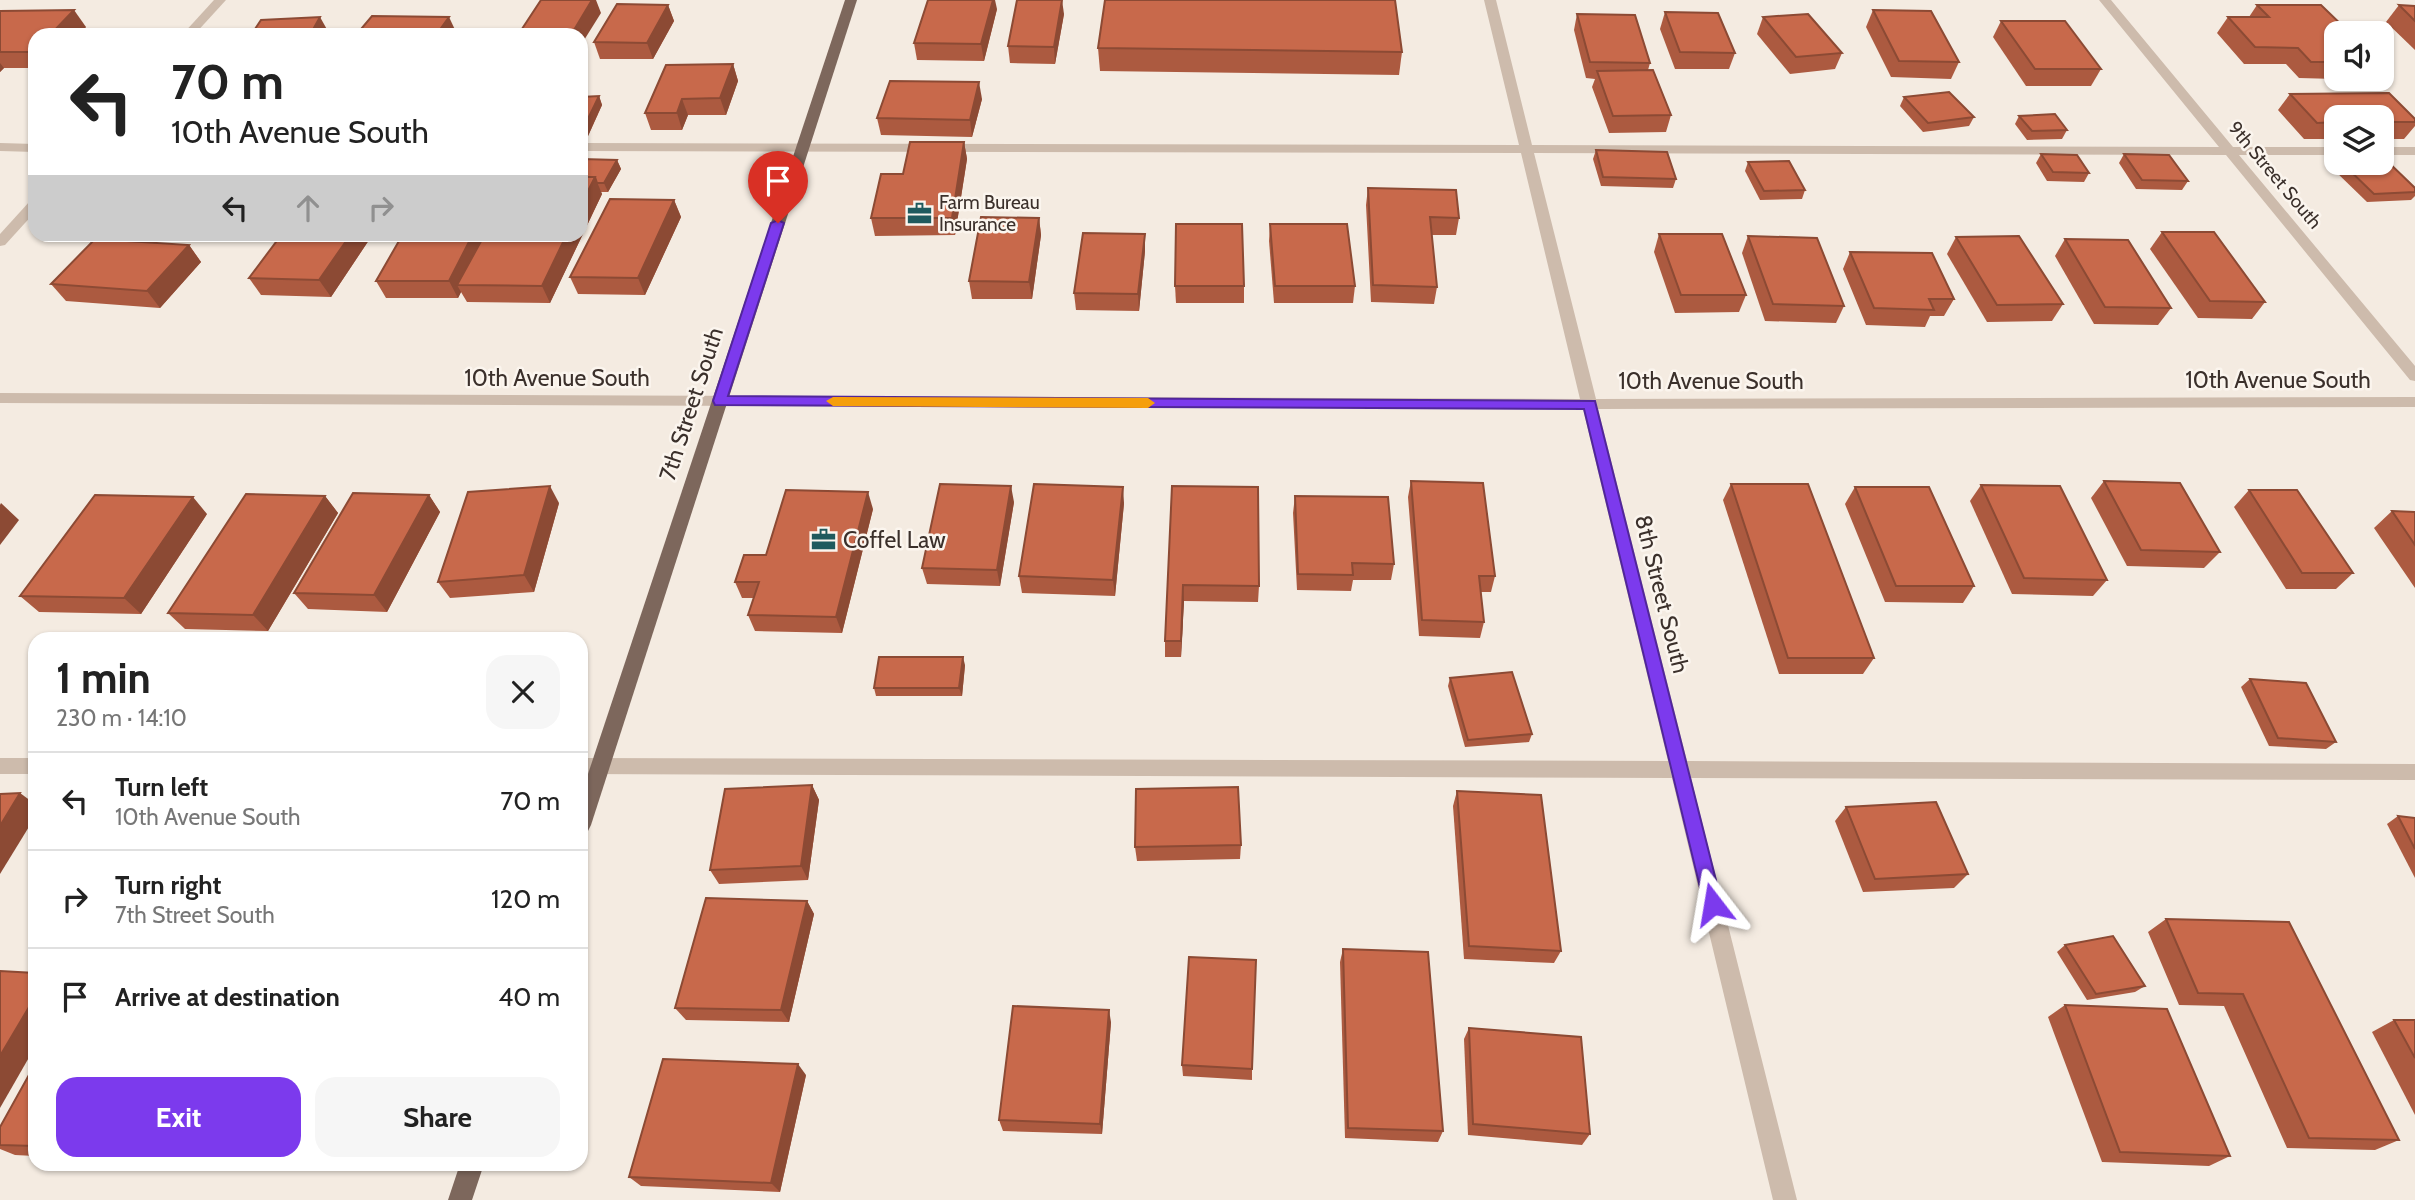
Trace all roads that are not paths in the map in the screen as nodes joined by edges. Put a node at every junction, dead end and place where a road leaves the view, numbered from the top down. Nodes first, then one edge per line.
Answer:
1 (220, 0) edge
2 (850, 0) edge
3 (1490, 0) edge
4 (2105, 0) edge
5 (194, 28) edge
6 (0, 147) edge
7 (588, 147) edge
8 (802, 147) junction
9 (28, 148) edge
10 (1527, 149) junction
11 (2229, 150) junction
12 (2324, 150) edge
13 (2394, 151) edge
14 (2415, 151) edge
15 (28, 212) edge
16 (0, 242) edge
17 (2415, 376) edge
18 (0, 398) edge
19 (720, 401) junction
20 (2415, 402) edge
21 (1590, 404) junction
22 (0, 765) edge
23 (28, 766) edge
24 (590, 766) edge
25 (1680, 770) junction
26 (2415, 772) edge
27 (470, 1171) edge
28 (460, 1200) edge
29 (1785, 1200) edge

1 - 5 street
2 - 8 main road, 7th Street South
3 - 10 street, 8th Street South
4 - 11 street, 9th Street South
6 - 9 street
7 - 8 street
8 - 10 street
8 - 19 main road, 7th Street South
10 - 11 street
10 - 21 street, 8th Street South
11 - 12 street
11 - 17 street, 9th Street South
13 - 14 street
15 - 16 street
18 - 19 street, 10th Avenue South
19 - 21 street, 10th Avenue South
19 - 24 main road, 7th Street South
20 - 21 street, 10th Avenue South
21 - 25 street, 8th Street South
22 - 23 street
24 - 25 street
25 - 26 street
25 - 29 street, 8th Street South
27 - 28 main road

